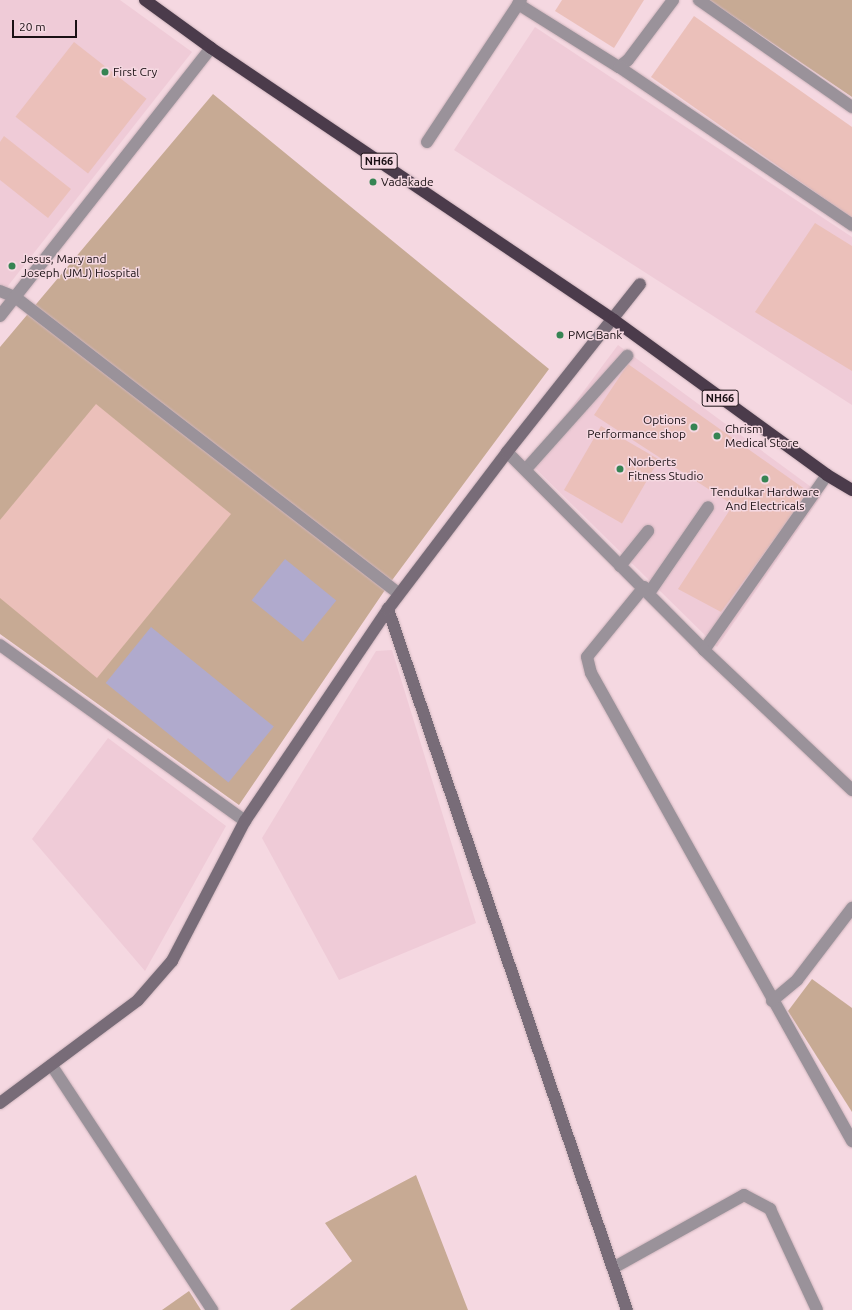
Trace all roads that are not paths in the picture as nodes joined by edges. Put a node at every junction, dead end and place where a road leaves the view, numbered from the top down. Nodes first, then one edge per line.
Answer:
1 (145, 0) edge
2 (673, 0) edge
3 (699, 0) edge
4 (519, 2) edge
5 (211, 48) junction
6 (619, 67) junction
7 (852, 108) edge
8 (427, 142) dead end
9 (852, 225) edge
10 (640, 284) dead end
11 (0, 291) edge
12 (15, 297) junction
13 (0, 316) edge
14 (614, 320) junction
15 (627, 356) dead end
16 (507, 452) junction
17 (526, 469) junction
18 (827, 475) junction
19 (852, 490) edge
20 (708, 507) dead end
21 (648, 531) dead end
22 (620, 566) junction
23 (646, 590) junction
24 (399, 594) junction
25 (388, 609) junction
26 (0, 645) edge
27 (704, 650) junction
28 (852, 790) edge
29 (246, 821) junction
30 (852, 908) edge
31 (772, 1001) junction
32 (52, 1066) junction
33 (0, 1103) edge
34 (852, 1141) edge
35 (613, 1268) junction
36 (625, 1309) edge
37 (212, 1310) edge
38 (817, 1310) edge

1 - 5 highway, NH66
2 - 6 street
3 - 7 street
4 - 6 street
4 - 8 street
5 - 12 street
5 - 14 highway, NH66
6 - 9 street
10 - 14 street
11 - 12 street
12 - 13 street
12 - 24 street
14 - 16 street
14 - 18 highway, NH66
15 - 17 street
16 - 17 street
16 - 24 street
17 - 22 street
18 - 19 highway, NH66
18 - 27 street
20 - 23 street
21 - 22 street
22 - 23 street
23 - 27 street
23 - 31 street
24 - 25 street
25 - 29 street
25 - 35 street
26 - 29 street
27 - 28 street
29 - 32 street
30 - 31 street
31 - 34 street
32 - 33 street
32 - 37 street
35 - 36 street
35 - 38 street

